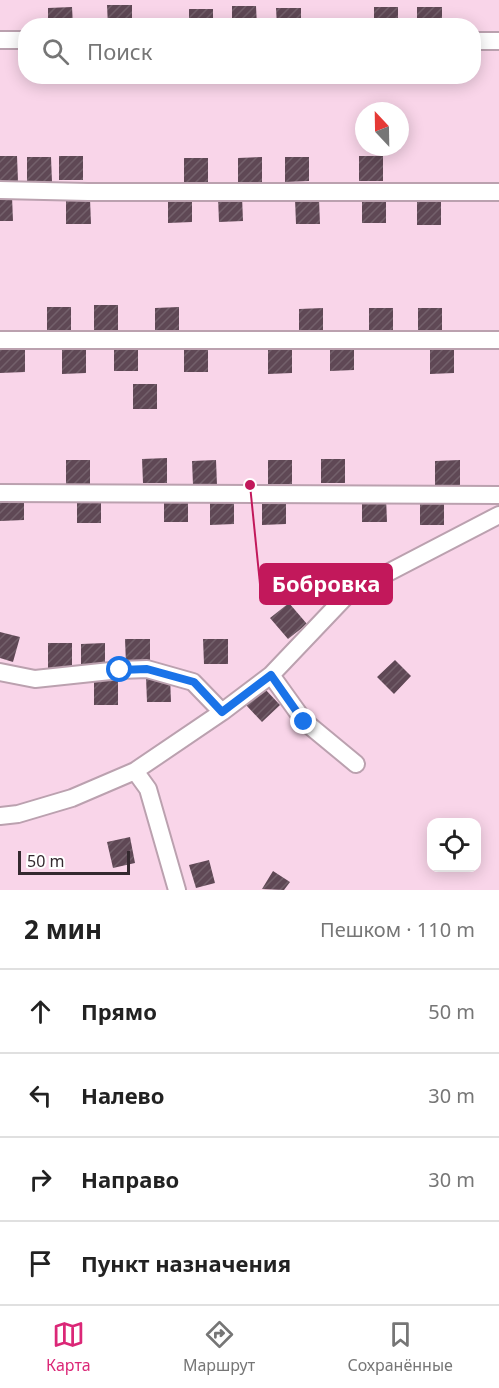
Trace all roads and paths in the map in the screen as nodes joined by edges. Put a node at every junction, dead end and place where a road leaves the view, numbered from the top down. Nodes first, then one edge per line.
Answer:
1 (0, 40) edge
2 (18, 40) edge
3 (481, 41) edge
4 (499, 41) edge
5 (0, 190) edge
6 (499, 192) edge
7 (0, 340) edge
8 (499, 340) edge
9 (0, 493) edge
10 (499, 495) edge
11 (499, 515) edge
12 (0, 672) edge
13 (271, 675) junction
14 (222, 712) junction
15 (356, 764) dead end
16 (135, 771) junction
17 (0, 816) edge
18 (177, 890) edge

1 - 2 street
3 - 4 street
5 - 6 street
7 - 8 street
9 - 10 street
11 - 13 street
12 - 14 street
13 - 14 street
13 - 15 street
14 - 16 street
16 - 17 street
16 - 18 street

